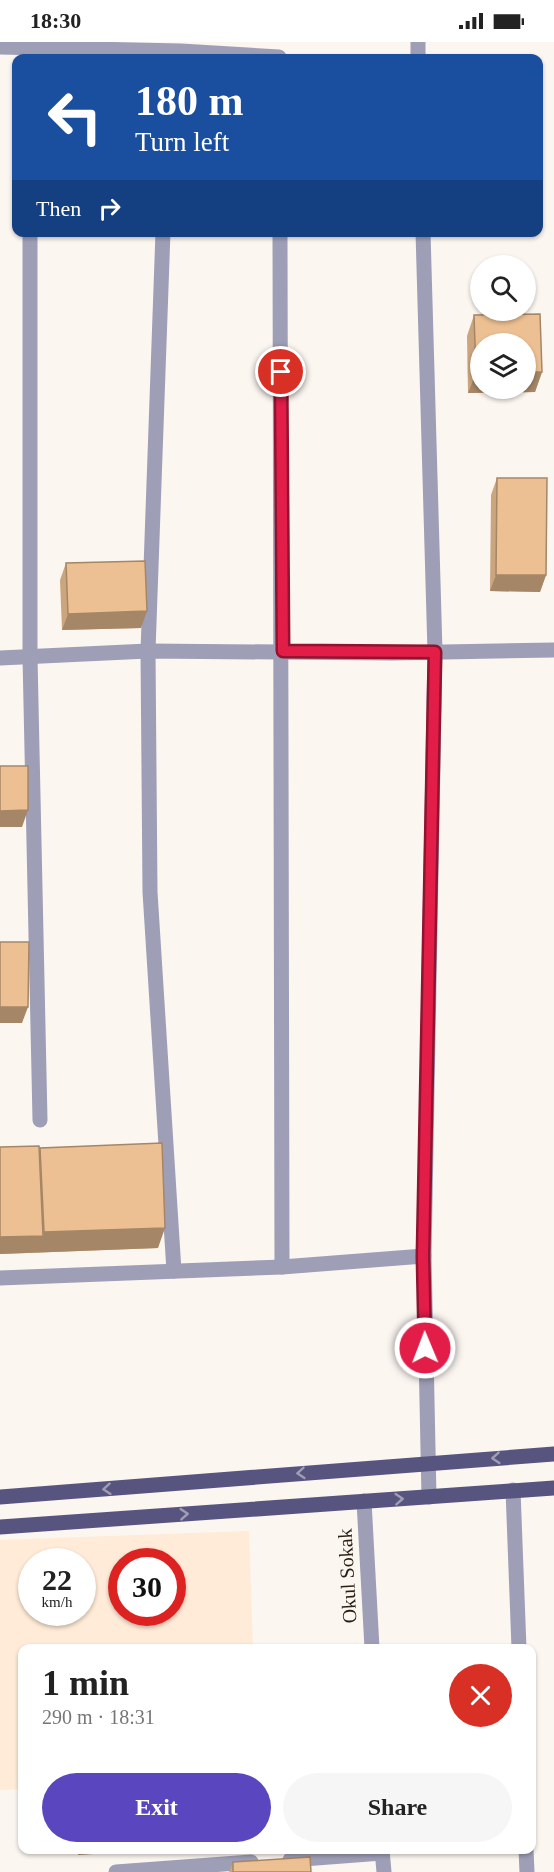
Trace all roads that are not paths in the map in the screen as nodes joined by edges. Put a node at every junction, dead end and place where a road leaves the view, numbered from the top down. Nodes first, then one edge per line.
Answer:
1 (105, 46) edge
2 (0, 47) edge
3 (30, 49) edge
4 (279, 53) edge
5 (173, 54) edge
6 (230, 54) edge
7 (30, 237) edge
8 (163, 237) edge
9 (280, 237) edge
10 (423, 237) edge
11 (554, 650) edge
12 (148, 651) junction
13 (283, 651) junction
14 (435, 652) junction
15 (30, 657) junction
16 (0, 658) edge
17 (40, 1120) dead end
18 (423, 1256) junction
19 (282, 1267) junction
20 (174, 1271) junction
21 (0, 1278) edge
22 (554, 1454) edge
23 (427, 1463) junction
24 (554, 1488) edge
25 (513, 1490) junction
26 (0, 1497) edge
27 (429, 1497) junction
28 (364, 1501) junction
29 (0, 1527) edge
30 (372, 1644) edge
31 (519, 1644) edge
32 (354, 1854) edge
33 (382, 1854) edge
34 (526, 1854) edge
35 (214, 1869) edge
36 (116, 1872) edge
37 (384, 1872) edge
38 (527, 1872) edge

1 - 3 street
1 - 5 street
2 - 3 street
4 - 6 street
7 - 15 street
8 - 12 street
9 - 13 street
10 - 14 street
11 - 14 street
12 - 13 street
12 - 15 street
12 - 20 street
13 - 14 street
13 - 19 street
14 - 18 street
15 - 16 street
15 - 17 street
18 - 19 street
18 - 23 street
19 - 20 street
20 - 21 street
22 -> 23 main road
23 -> 26 main road
23 - 27 street
24 - 25 main road
25 - 27 main road
25 - 31 street
28 -> 27 main road
29 -> 28 main road
28 - 30 street, Okul Sokak
32 - 35 street
33 - 37 street
34 - 38 street
35 - 36 street

